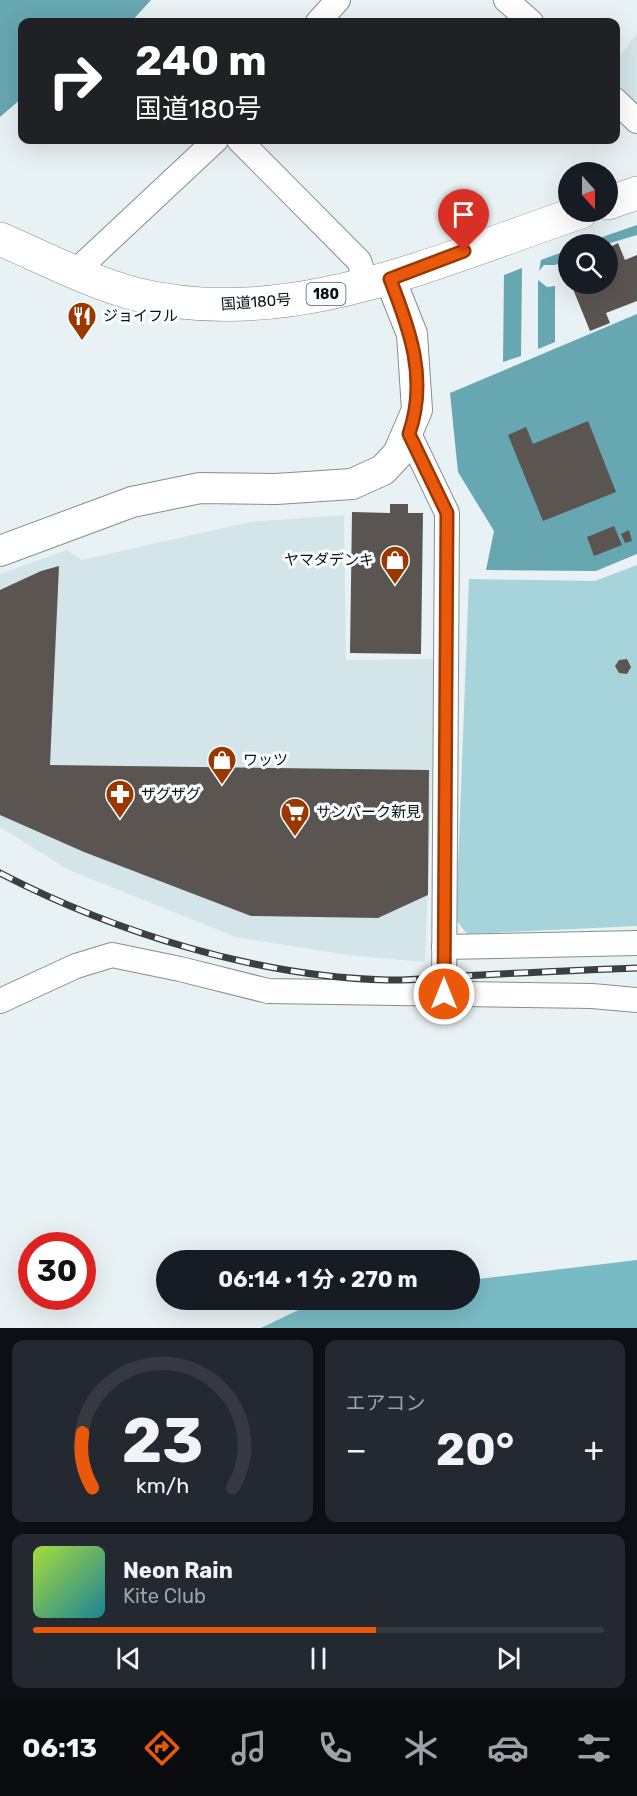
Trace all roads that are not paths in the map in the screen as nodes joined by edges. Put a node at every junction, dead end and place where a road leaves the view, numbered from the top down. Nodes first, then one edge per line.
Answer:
1 (338, 0) edge
2 (506, 0) edge
3 (322, 18) edge
4 (526, 18) edge
5 (620, 105) edge
6 (637, 121) edge
7 (211, 144) edge
8 (243, 144) edge
9 (637, 193) edge
10 (618, 200) edge
11 (558, 220) edge
12 (0, 239) edge
13 (70, 269) junction
14 (378, 281) junction
15 (409, 434) junction
16 (0, 551) edge
17 (637, 943) edge
18 (444, 946) junction
19 (444, 994) junction
20 (0, 1000) edge
21 (637, 1000) edge

1 - 3 street
2 - 4 street
5 - 6 street
7 - 13 street
8 - 14 street
9 - 10 highway
11 - 14 highway, 国道180号 / 180
12 - 13 highway, 国道180号 / 180
13 - 14 highway, 国道180号 / 180
14 - 15 street
15 - 16 street
15 - 18 street
17 - 18 street
18 - 19 street
19 - 20 street
19 - 21 street

